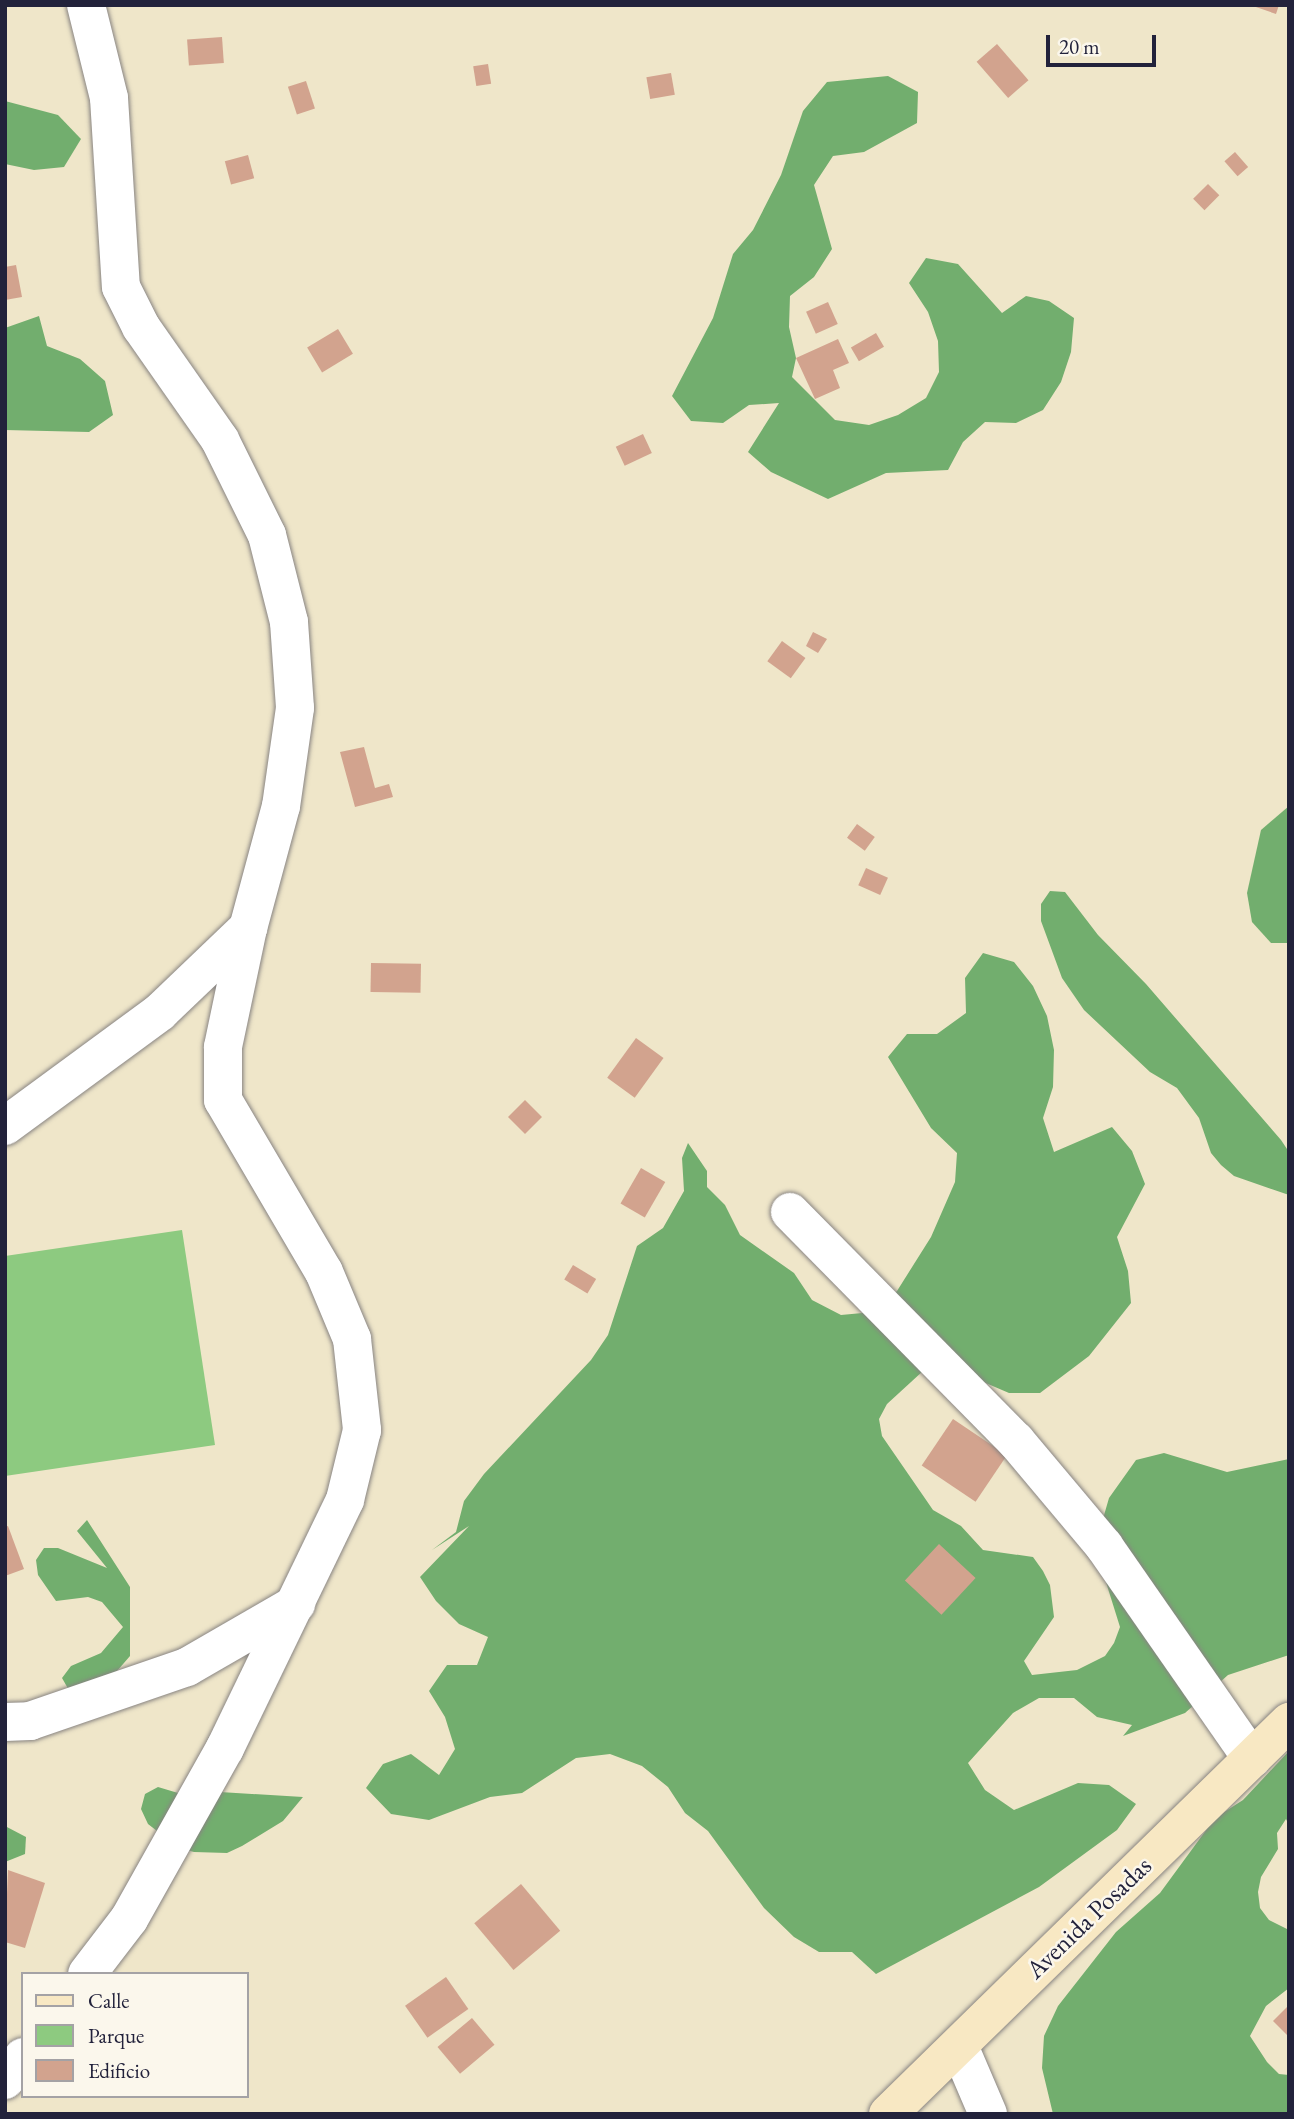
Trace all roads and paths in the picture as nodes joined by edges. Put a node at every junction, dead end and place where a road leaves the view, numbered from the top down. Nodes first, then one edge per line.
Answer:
1 (86, 5) edge
2 (248, 928) junction
3 (5, 1126) edge
4 (790, 1212) dead end
5 (296, 1604) junction
6 (1289, 1721) edge
7 (5, 1722) edge
8 (1252, 1759) junction
9 (89, 1972) edge
10 (959, 2046) junction
11 (21, 2060) edge
12 (5, 2080) edge
13 (888, 2114) edge
14 (988, 2114) edge

1 - 2 street
2 - 3 street
2 - 5 street
4 - 8 street
5 - 7 street
5 - 9 street
6 - 8 street, Avenida Posadas
8 - 10 street, Avenida Posadas
10 - 13 street, Avenida Posadas
10 - 14 street
11 - 12 street

